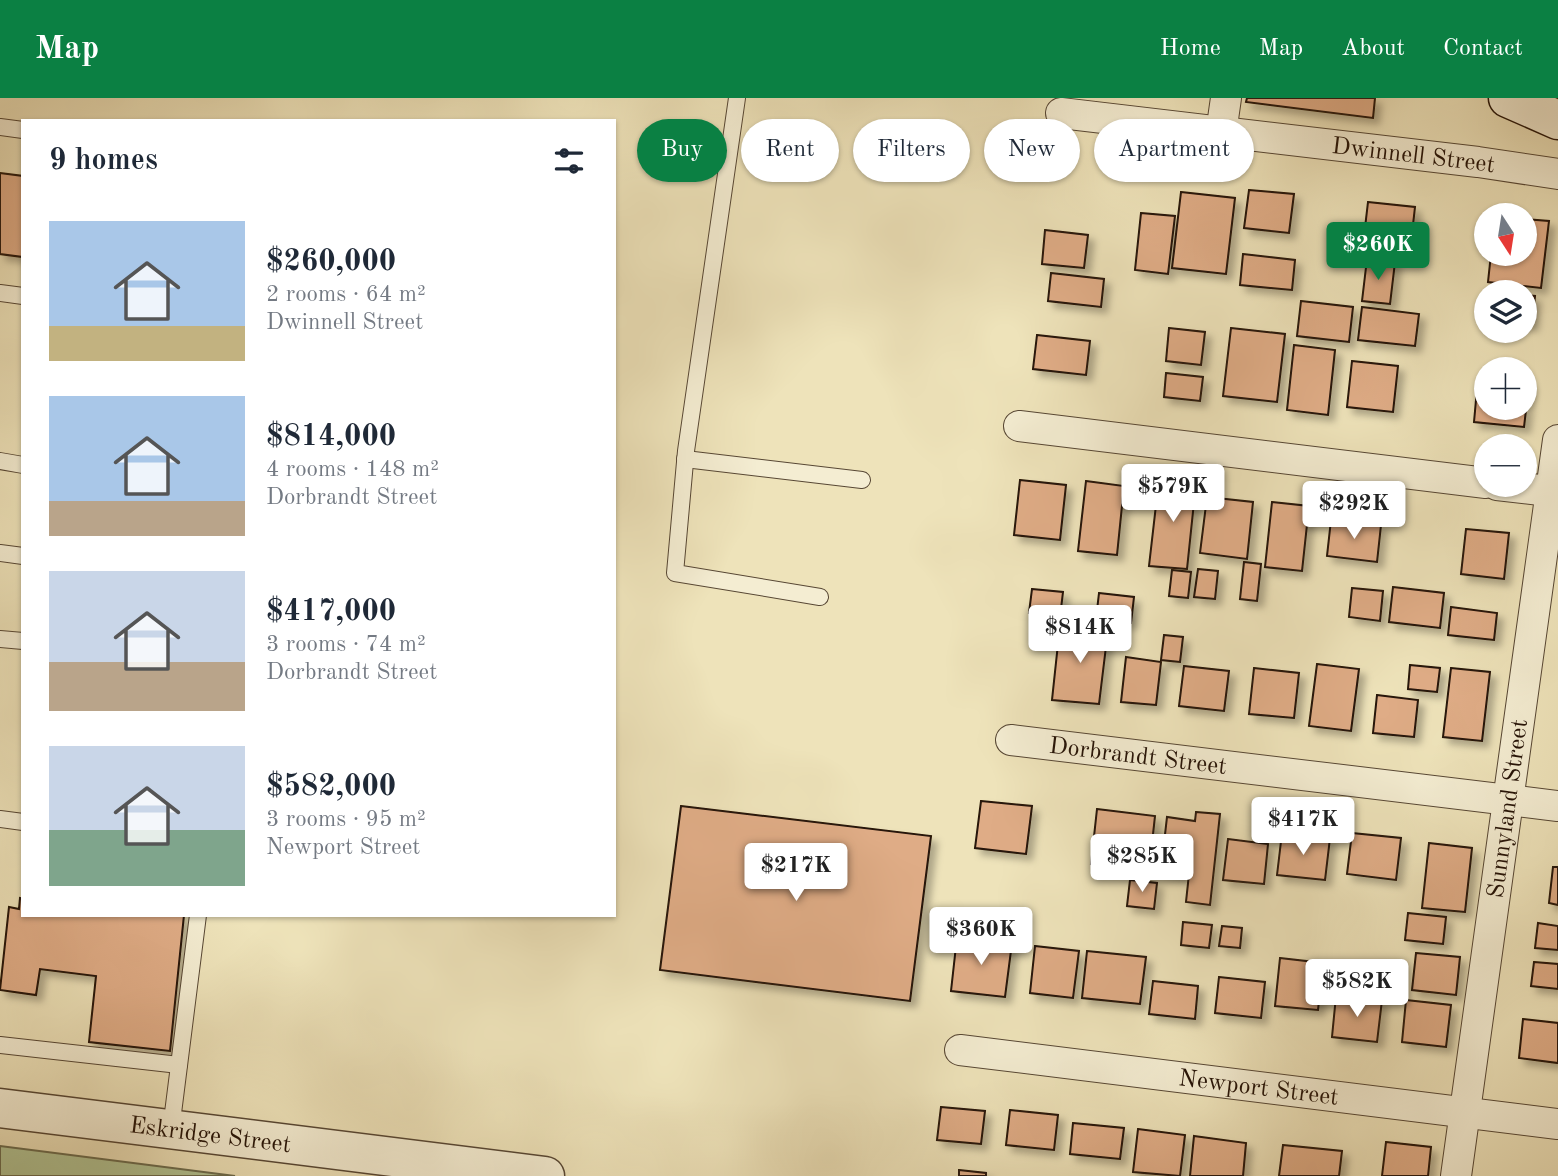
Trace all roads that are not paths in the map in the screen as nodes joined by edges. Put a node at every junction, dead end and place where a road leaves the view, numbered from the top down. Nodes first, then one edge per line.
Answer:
1 (737, 98) edge
2 (1226, 98) edge
3 (1508, 98) edge
4 (1062, 113) dead end
5 (1107, 119) edge
6 (1223, 119) edge
7 (1558, 120) edge
8 (0, 127) edge
9 (21, 130) edge
10 (1254, 138) edge
11 (1558, 174) edge
12 (0, 293) edge
13 (21, 296) edge
14 (1019, 426) dead end
15 (1558, 440) edge
16 (685, 459) junction
17 (0, 461) edge
18 (21, 465) edge
19 (862, 480) dead end
20 (1474, 482) edge
21 (1537, 490) edge
22 (1555, 492) edge
23 (0, 553) edge
24 (21, 556) edge
25 (820, 597) dead end
26 (0, 639) edge
27 (21, 641) edge
28 (1011, 740) dead end
29 (1507, 800) junction
30 (1558, 806) edge
31 (0, 819) edge
32 (21, 822) edge
33 (198, 917) edge
34 (0, 1045) edge
35 (960, 1050) dead end
36 (179, 1065) junction
37 (0, 1108) edge
38 (1465, 1112) junction
39 (1558, 1124) edge
40 (171, 1129) junction
41 (545, 1176) edge
42 (1456, 1176) edge

1 - 16 lane
2 - 6 street
3 - 7 street
4 - 5 street, Dwinnell Street
8 - 9 lane
10 - 11 street, Dwinnell Street
12 - 13 lane
14 - 20 street
15 - 22 street, Sunnyland Street
16 - 19 lane
16 - 25 lane
17 - 18 lane
21 - 22 street
22 - 29 street, Sunnyland Street
23 - 24 lane
26 - 27 lane
28 - 29 street, Dorbrandt Street
29 - 30 street, Dorbrandt Street
29 - 38 street, Sunnyland Street
31 - 32 lane
33 - 36 lane
34 - 36 lane
35 - 38 street, Newport Street
36 - 40 lane
37 - 40 street, Eskridge Street
38 - 39 street, Newport Street
38 - 42 street, Sunnyland Street
40 - 41 street, Eskridge Street

